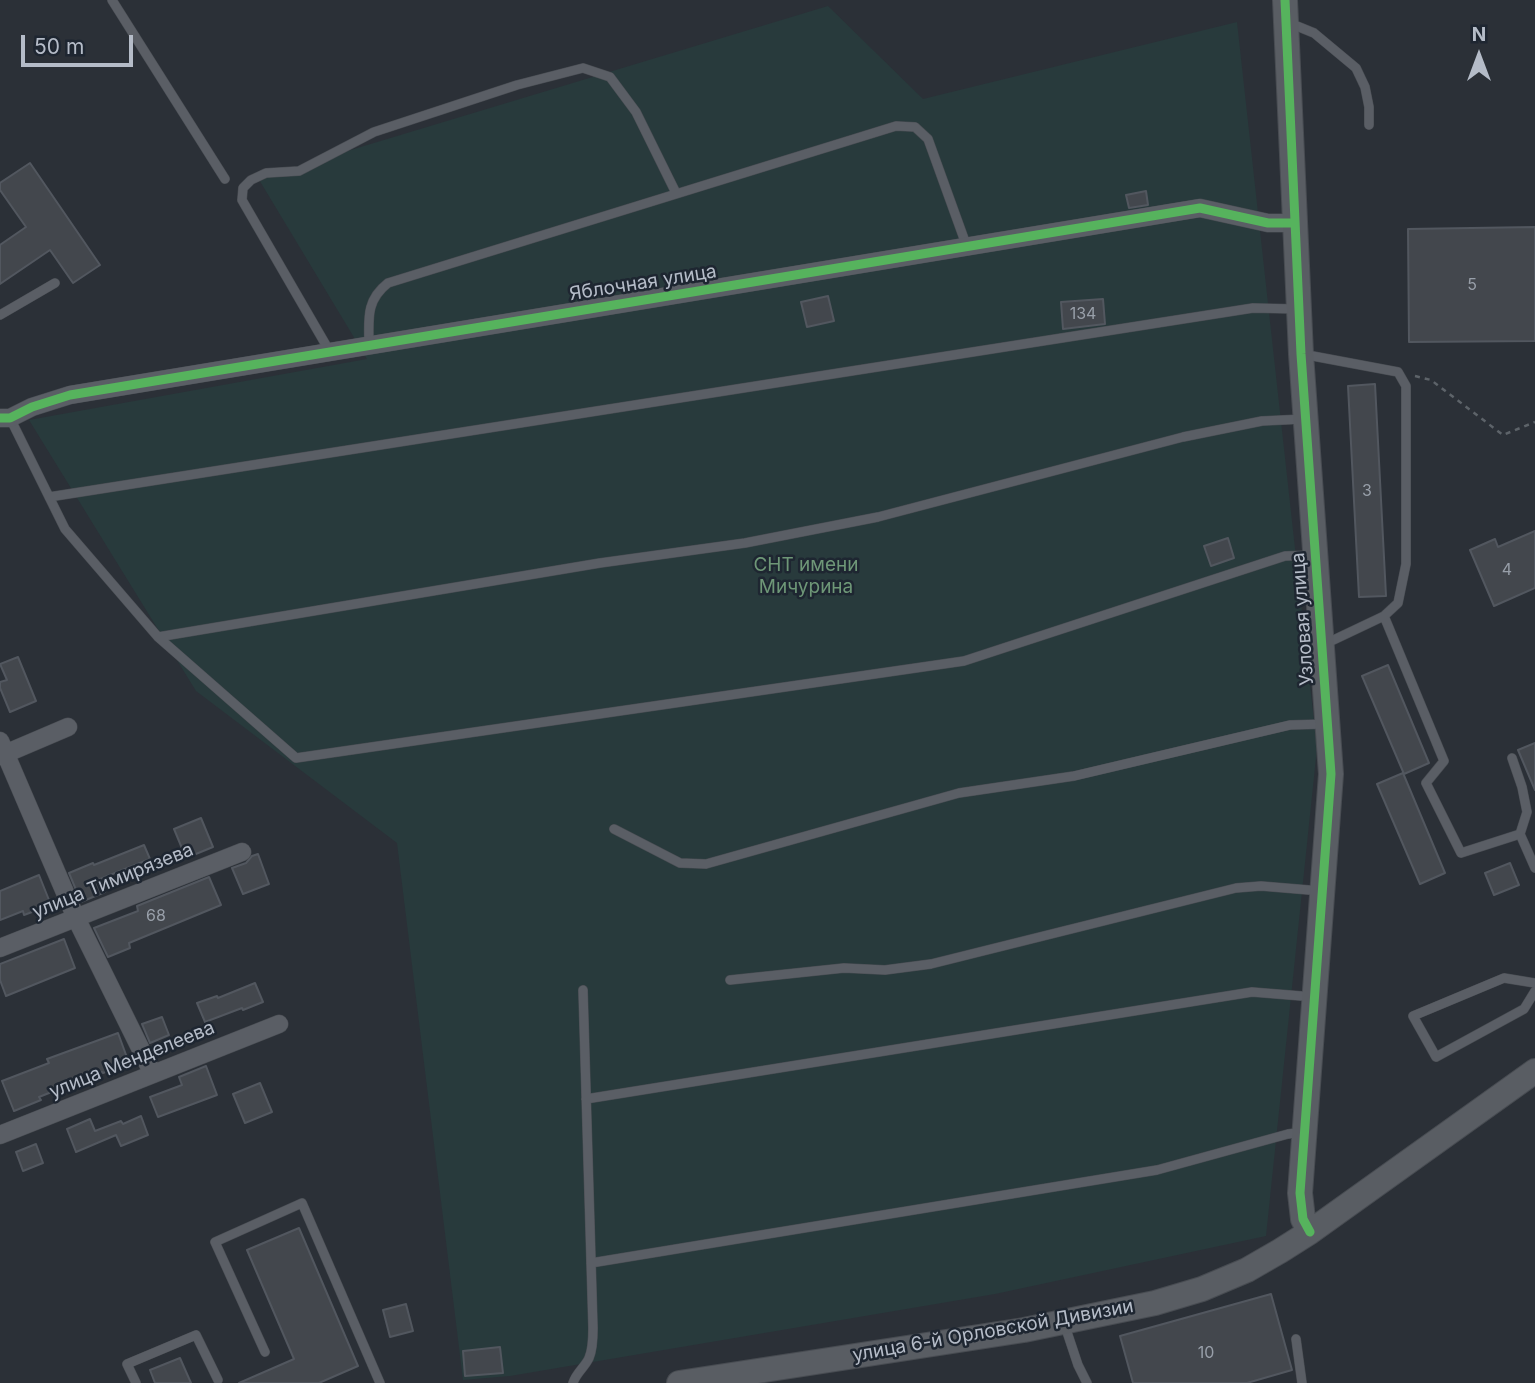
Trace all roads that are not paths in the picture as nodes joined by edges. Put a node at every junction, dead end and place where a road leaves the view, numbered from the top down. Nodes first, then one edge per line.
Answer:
1 (112, 0) edge
2 (1285, 11) edge
3 (1369, 125) dead end
4 (225, 178) dead end
5 (676, 193) junction
6 (1295, 223) junction
7 (967, 247) junction
8 (55, 283) dead end
9 (1300, 309) junction
10 (0, 315) edge
11 (369, 346) junction
12 (330, 352) junction
13 (1301, 354) junction
14 (5, 418) edge
15 (1306, 419) junction
16 (48, 497) junction
17 (1316, 555) junction
18 (1384, 616) junction
19 (158, 637) junction
20 (1323, 645) junction
21 (1328, 724) junction
22 (68, 727) dead end
23 (2, 750) edge
24 (1511, 758) dead end
25 (614, 829) dead end
26 (1520, 834) junction
27 (242, 852) dead end
28 (1535, 868) edge
29 (1322, 891) junction
30 (76, 918) junction
31 (0, 948) edge
32 (730, 981) dead end
33 (1535, 983) edge
34 (583, 990) dead end
35 (1535, 991) edge
36 (1315, 997) junction
37 (279, 1024) dead end
38 (1535, 1071) edge
39 (153, 1074) junction
40 (586, 1099) junction
41 (1305, 1132) junction
42 (0, 1135) edge
43 (1310, 1232) junction
44 (591, 1263) junction
45 (1063, 1322) junction
46 (1296, 1339) dead end
47 (265, 1352) dead end
48 (755, 1377) edge
49 (218, 1380) dead end
50 (136, 1383) edge
51 (380, 1383) edge
52 (573, 1383) edge
53 (679, 1383) edge
54 (1087, 1383) edge
55 (1302, 1383) edge

1 - 4 lane
2 - 3 lane
2 - 6 street, Узловая улица
5 - 7 lane
5 - 11 lane
5 - 12 lane
6 - 7 street, Яблочная улица
6 - 9 street, Узловая улица
7 - 11 street, Яблочная улица
8 - 10 lane
9 - 13 street, Узловая улица
9 - 16 lane
11 - 12 street, Яблочная улица
12 - 14 street, Яблочная улица
13 - 15 street, Узловая улица
13 - 18 lane
14 - 16 lane
15 - 17 street, Узловая улица
15 - 19 lane
16 - 19 lane
17 - 19 lane
17 - 20 street, Узловая улица
18 - 20 lane
18 - 26 lane
20 - 21 street, Узловая улица
21 - 25 lane
21 - 29 street, Узловая улица
22 - 23 street
23 - 30 street
24 - 26 lane
26 - 28 lane
27 - 30 street, улица Тимирязева
29 - 32 lane
29 - 36 street, Узловая улица
30 - 31 street, улица Тимирязева
30 - 39 street
33 - 35 lane
34 - 40 lane
36 - 40 lane
36 - 41 street, Узловая улица
37 - 39 street, улица Менделеева
38 - 43 street, улица 6-й Орловской Дивизии
39 - 42 street, улица Менделеева
40 - 44 lane
41 - 43 street, Узловая улица
41 - 44 lane
43 - 45 street, улица 6-й Орловской Дивизии
44 - 52 lane
45 - 48 street, улица 6-й Орловской Дивизии
45 - 54 lane
46 - 55 lane
47 - 51 lane
48 - 53 street, улица 6-й Орловской Дивизии
49 - 50 lane

